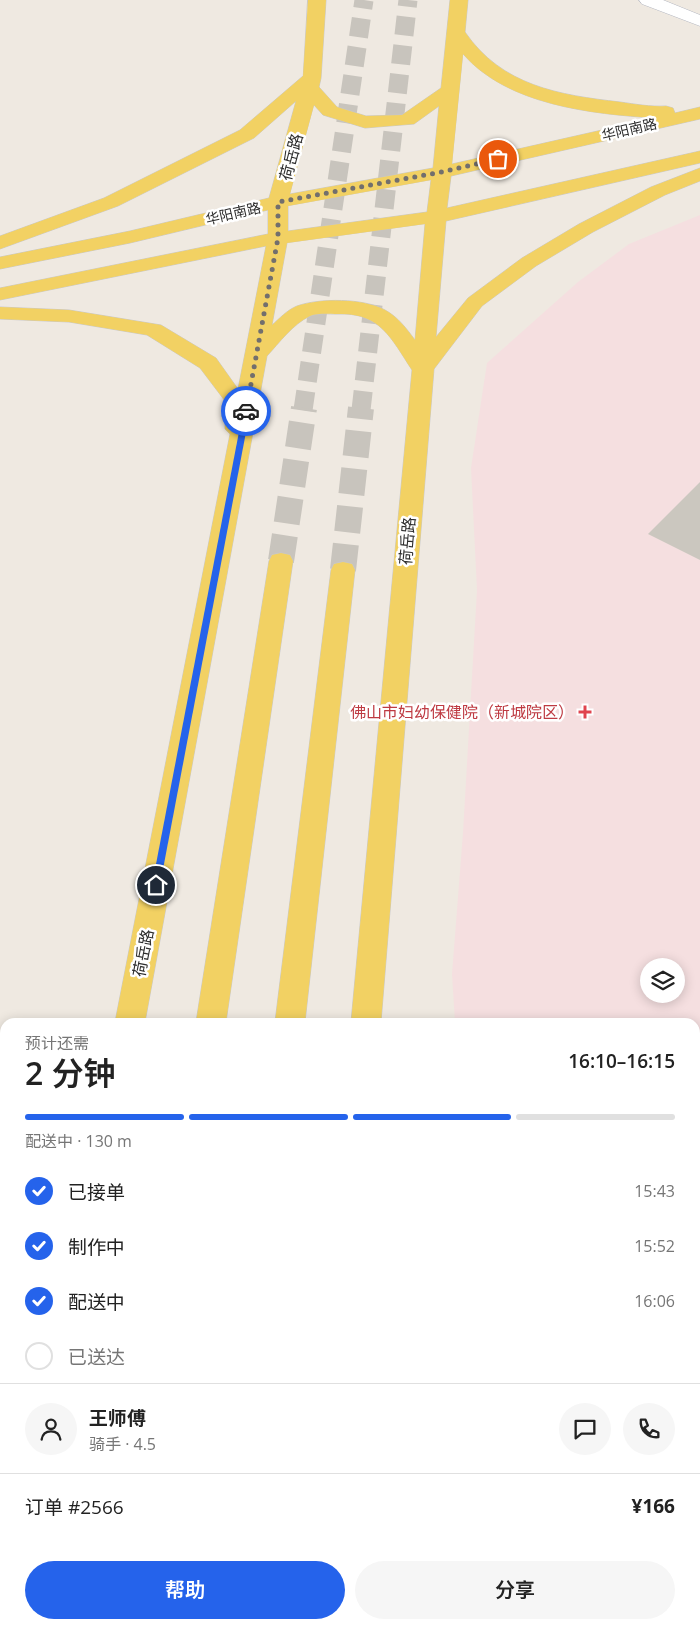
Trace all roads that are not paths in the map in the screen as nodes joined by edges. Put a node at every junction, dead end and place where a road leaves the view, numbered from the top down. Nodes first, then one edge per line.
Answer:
1 (317, 0) edge
2 (460, 0) edge
3 (648, 0) edge
4 (700, 21) edge
5 (456, 32) junction
6 (311, 84) junction
7 (450, 90) junction
8 (700, 112) edge
9 (700, 158) edge
10 (442, 172) junction
11 (700, 174) edge
12 (278, 202) junction
13 (436, 217) junction
14 (278, 238) junction
15 (0, 243) edge
16 (0, 263) edge
17 (0, 294) edge
18 (0, 313) edge
19 (257, 353) junction
20 (422, 369) junction
21 (235, 473) junction
22 (281, 561) tunnel mouth
23 (343, 570) tunnel mouth
24 (131, 1018) edge
25 (212, 1018) edge
26 (290, 1018) edge
27 (366, 1018) edge

1 - 6 main road, 荷岳路
2 - 5 main road, 荷岳路
3 - 4 street
5 - 7 main road, 荷岳路
5 - 8 main road
6 - 7 main road
6 - 12 main road, 荷岳路
6 - 15 main road
7 - 10 main road, 荷岳路
8 - 10 main road, 华阳南路
9 - 13 main road, 华阳南路
10 - 12 main road, 华阳南路
10 - 13 main road, 荷岳路
11 - 20 main road
12 - 14 main road, 荷岳路
12 - 16 main road, 华阳南路
13 - 14 main road, 华阳南路
13 - 20 main road, 荷岳路
14 - 17 main road, 华阳南路
14 - 19 main road, 荷岳路
18 - 21 main road
19 - 20 main road
19 - 21 main road, 荷岳路
20 - 27 main road, 荷岳路
21 - 24 main road, 荷岳路
22 - 25 main road
23 - 26 main road

